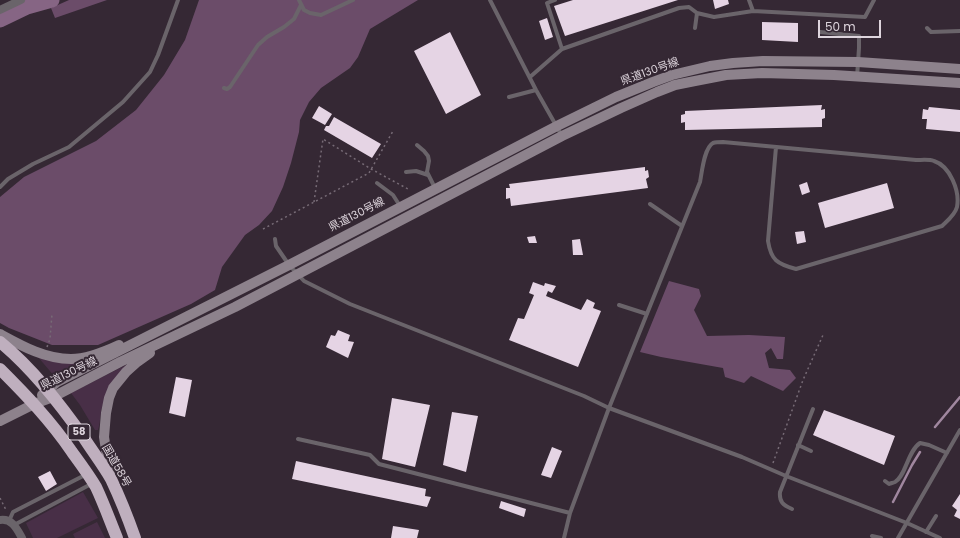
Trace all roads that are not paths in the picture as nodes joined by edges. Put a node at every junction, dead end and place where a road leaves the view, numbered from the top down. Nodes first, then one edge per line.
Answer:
1 (20, 0) edge
2 (178, 0) edge
3 (299, 0) edge
4 (353, 0) edge
5 (490, 0) edge
6 (555, 0) edge
7 (749, 0) edge
8 (874, 0) edge
9 (302, 5) junction
10 (0, 10) edge
11 (753, 11) junction
12 (696, 13) junction
13 (695, 28) dead end
14 (927, 28) dead end
15 (960, 31) edge
16 (820, 32) dead end
17 (562, 49) junction
18 (858, 62) junction
19 (960, 69) edge
20 (530, 77) junction
21 (857, 77) junction
22 (960, 83) edge
23 (224, 88) dead end
24 (536, 90) junction
25 (509, 97) dead end
26 (557, 126) junction
27 (562, 136) junction
28 (417, 145) dead end
29 (776, 147) junction
30 (406, 172) dead end
31 (428, 175) junction
32 (377, 183) dead end
33 (0, 187) edge
34 (435, 189) junction
35 (650, 204) dead end
36 (400, 207) junction
37 (682, 226) junction
38 (275, 239) dead end
39 (289, 265) junction
40 (297, 275) junction
41 (620, 305) dead end
42 (647, 314) junction
43 (180, 320) junction
44 (180, 333) junction
45 (0, 334) edge
46 (0, 342) edge
47 (0, 369) edge
48 (50, 394) junction
49 (34, 404) junction
50 (609, 408) junction
51 (813, 409) dead end
52 (0, 421) edge
53 (960, 430) edge
54 (298, 439) dead end
55 (798, 445) junction
56 (811, 451) dead end
57 (947, 453) junction
58 (786, 476) junction
59 (90, 478) junction
60 (110, 478) junction
61 (885, 481) dead end
62 (792, 509) dead end
63 (570, 513) junction
64 (936, 516) dead end
65 (7, 522) edge
66 (907, 522) junction
67 (926, 532) junction
68 (872, 536) dead end
69 (22, 538) edge
70 (117, 538) edge
71 (135, 538) edge
72 (564, 538) edge
73 (881, 538) edge
74 (898, 538) edge
75 (940, 538) edge

1 - 10 street
2 - 33 lane
3 - 9 lane
4 - 9 lane
5 - 20 lane
6 - 17 lane
7 - 11 lane
8 - 11 lane
9 - 23 lane
11 - 12 lane
12 - 13 lane
12 - 17 lane
14 - 15 lane
16 - 18 lane
17 - 20 lane
18 - 19 main road, 県道130号線
18 - 21 lane
18 - 26 main road, 県道130号線
20 - 24 lane
21 - 22 main road, 県道130号線
21 - 27 main road, 県道130号線
24 - 25 lane
24 - 26 lane
26 - 27 lane
26 - 34 main road, 県道130号線
27 - 40 main road, 県道130号線
28 - 31 lane
29 - 29 lane
29 - 37 lane
30 - 31 lane
31 - 34 lane
32 - 36 lane
34 - 36 main road, 県道130号線
35 - 37 lane
36 - 39 main road, 県道130号線
37 - 42 lane
38 - 39 lane
39 - 40 lane
39 - 43 main road, 県道130号線
40 - 44 main road, 県道130号線
40 - 50 lane
41 - 42 lane
42 - 50 lane
43 - 45 main road
43 - 48 main road, 県道130号線
44 - 48 main road, 県道130号線
44 - 60 main road
46 - 48 highway, 国道58号 / 58
47 - 49 highway, 58
48 - 49 main road, 県道130号線
48 - 60 highway, 国道58号 / 58
49 - 52 main road
49 - 59 highway, 58
50 - 58 lane
50 - 63 lane
51 - 55 lane
53 - 57 lane
54 - 63 lane
55 - 56 lane
55 - 58 lane
57 - 61 lane
57 - 66 lane
58 - 62 lane
58 - 66 lane
59 - 65 lane
59 - 65 lane
59 - 70 highway, 58
60 - 71 highway, 国道58号 / 58
63 - 72 lane
64 - 67 lane
65 - 69 street
66 - 67 lane
66 - 74 lane
67 - 75 lane
68 - 73 lane

